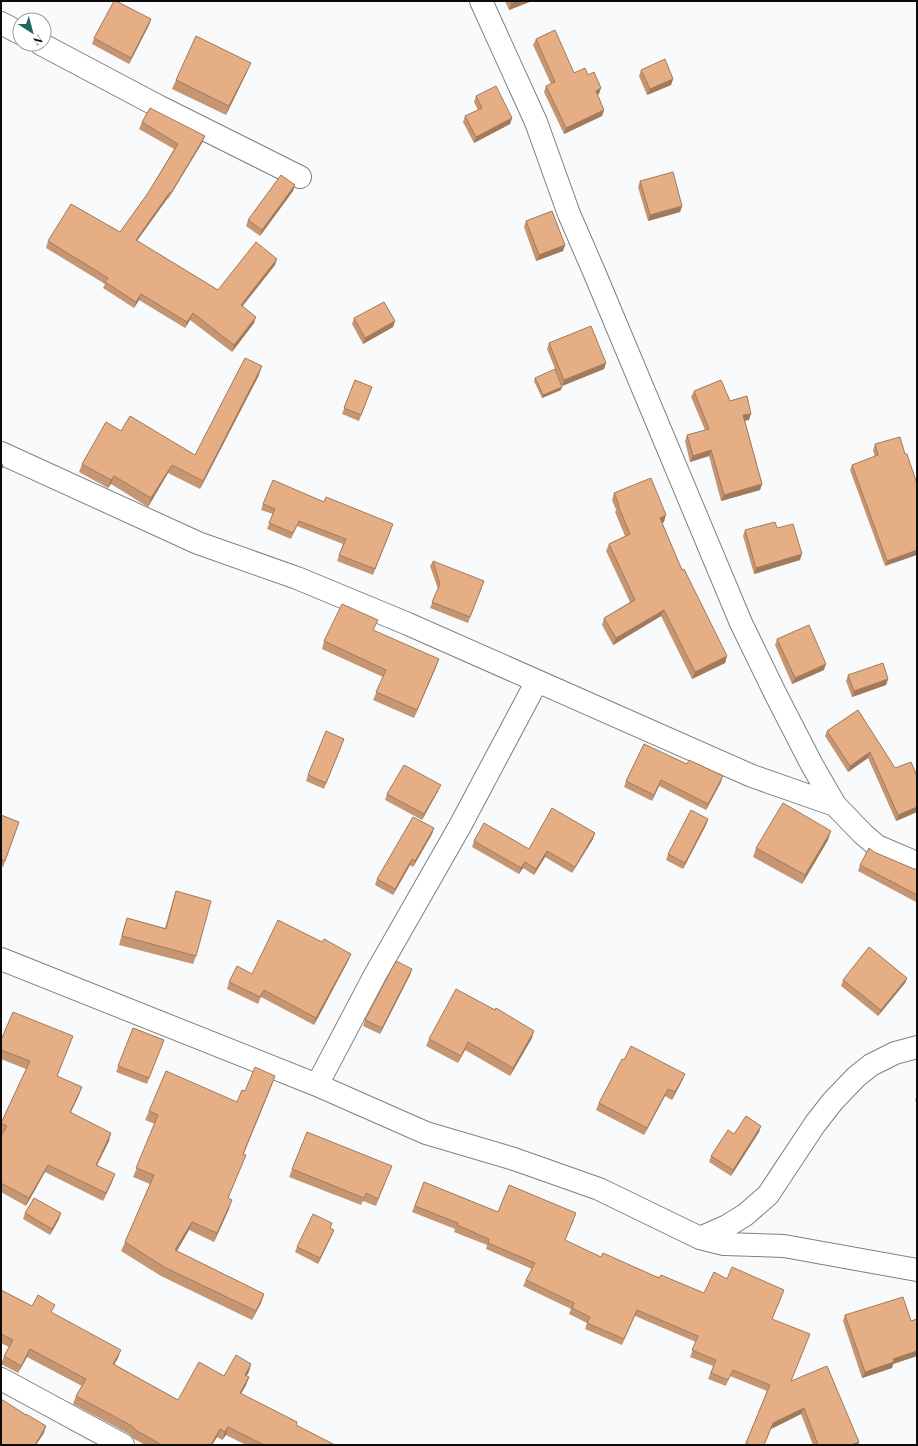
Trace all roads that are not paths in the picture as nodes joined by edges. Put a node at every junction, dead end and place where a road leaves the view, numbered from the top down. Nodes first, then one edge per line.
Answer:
1 (481, 1) edge
2 (1, 23) edge
3 (12, 29) edge
4 (52, 50) edge
5 (300, 176) dead end
6 (1, 453) edge
7 (537, 681) junction
8 (835, 804) junction
9 (917, 863) edge
10 (1, 959) edge
11 (917, 1047) edge
12 (317, 1085) junction
13 (700, 1238) junction
14 (917, 1270) edge
15 (1, 1379) edge
16 (123, 1445) edge

1 - 8 street
2 - 3 street
4 - 5 street
6 - 7 street
7 - 8 street
7 - 12 street
8 - 9 street
10 - 12 street
11 - 13 street
12 - 13 street
13 - 14 street
15 - 16 street

